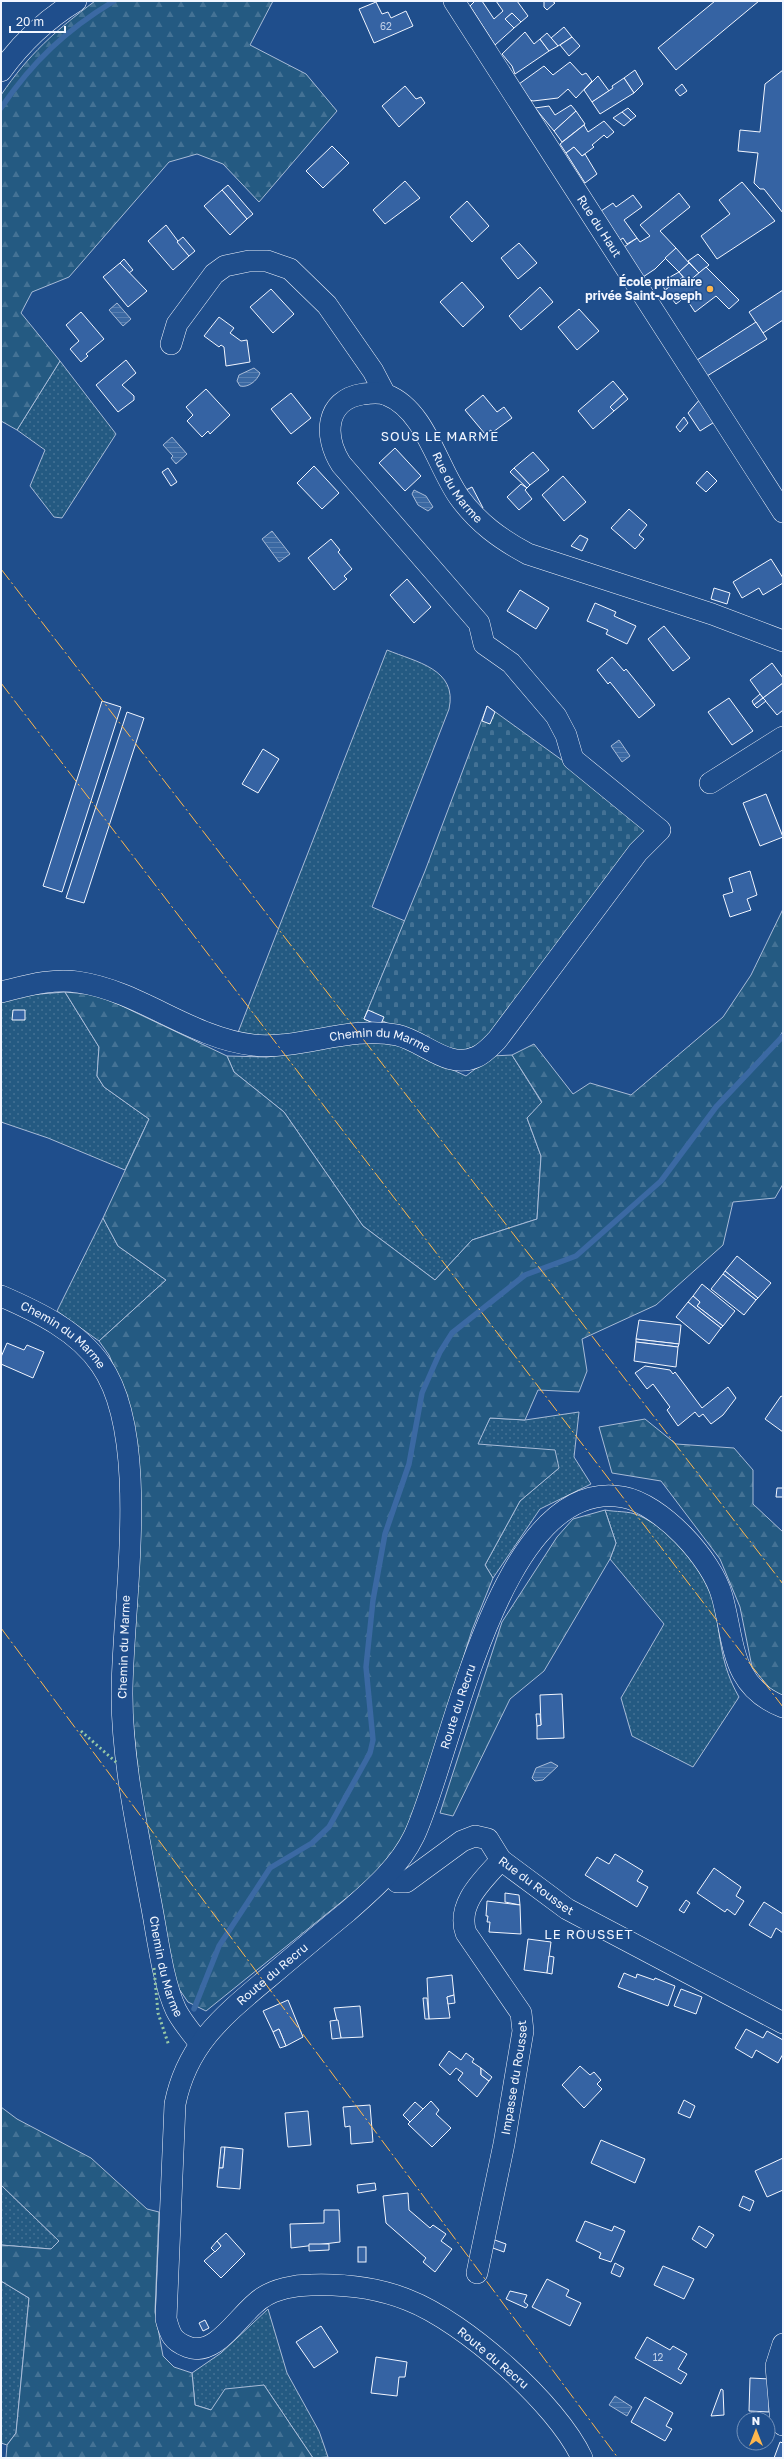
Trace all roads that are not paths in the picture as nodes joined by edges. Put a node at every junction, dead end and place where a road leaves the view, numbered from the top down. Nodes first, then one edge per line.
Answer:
1 (76, 1) edge
2 (454, 1) edge
3 (1, 71) edge
4 (171, 344) dead end
5 (386, 394) junction
6 (783, 512) edge
7 (783, 641) edge
8 (783, 737) edge
9 (710, 783) dead end
10 (1, 992) edge
11 (1, 1296) edge
12 (783, 1708) edge
13 (501, 1860) junction
14 (389, 1873) junction
15 (783, 2024) edge
16 (200, 2044) junction
17 (477, 2273) dead end
18 (783, 2344) edge
19 (783, 2425) edge
20 (582, 2458) edge

1 - 3 street
2 - 6 street, Rue du Haut
4 - 5 street
5 - 7 street, Rue du Marme
5 - 10 street, Chemin du Marme
8 - 9 street
11 - 16 street, Chemin du Marme
12 - 14 street, Route du Recru
13 - 14 street, Rue du Rousset
13 - 15 street, Rue du Rousset
13 - 17 street, Impasse du Rousset
14 - 16 street, Route du Recru
16 - 20 street, Route du Recru
18 - 19 street

